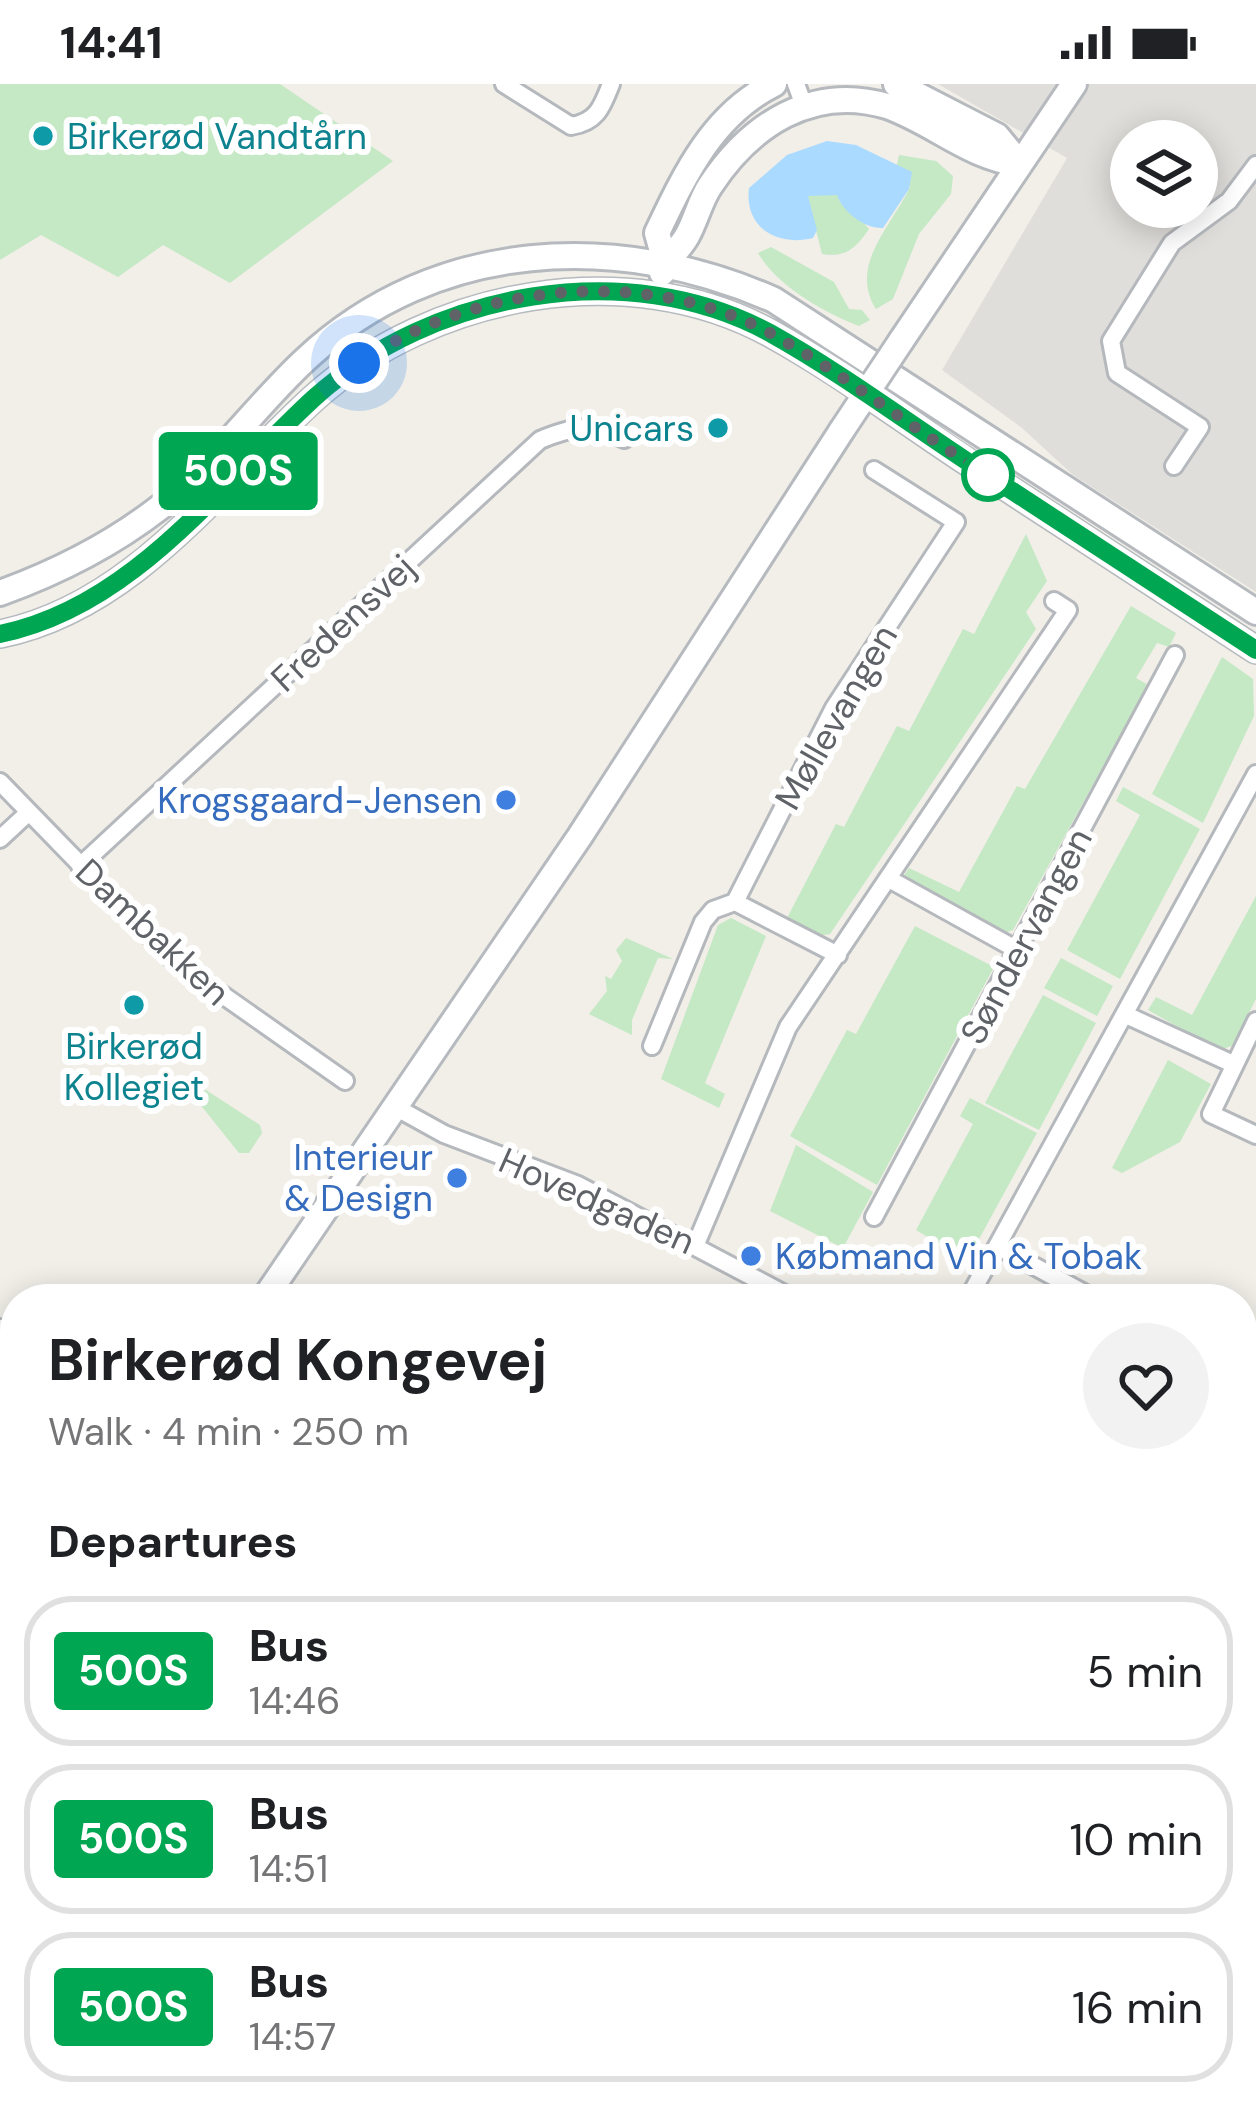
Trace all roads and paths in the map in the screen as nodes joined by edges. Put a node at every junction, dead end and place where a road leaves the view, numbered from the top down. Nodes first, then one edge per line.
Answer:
1 (504, 84) edge
2 (611, 84) edge
3 (774, 84) edge
4 (896, 84) edge
5 (1073, 84) edge
6 (800, 94) edge
7 (1020, 164) junction
8 (1256, 165) edge
9 (665, 262) junction
10 (655, 294) junction
11 (624, 439) dead end
12 (1174, 466) dead end
13 (874, 470) dead end
14 (0, 593) edge
15 (1054, 601) dead end
16 (1256, 612) edge
17 (0, 634) edge
18 (1256, 650) edge
19 (1175, 655) dead end
20 (1256, 774) edge
21 (0, 782) edge
22 (28, 813) junction
23 (0, 839) edge
24 (80, 866) junction
25 (889, 879) junction
26 (735, 902) junction
27 (1019, 951) junction
28 (838, 955) junction
29 (1126, 1015) junction
30 (1256, 1021) edge
31 (652, 1046) dead end
32 (1233, 1064) junction
33 (345, 1081) dead end
34 (397, 1108) junction
35 (1256, 1135) edge
36 (874, 1216) dead end
37 (696, 1244) junction
38 (997, 1246) junction
39 (274, 1284) edge
40 (767, 1284) edge
41 (976, 1284) edge
42 (1067, 1284) edge

1 - 2 street
3 - 9 main road
4 - 7 main road
5 - 7 main road
6 - 7 main road
6 - 9 main road
7 - 34 main road, bridge
8 - 12 street
9 - 10 main road
9 - 14 main road
9 - 16 main road
10 - 17 main road
10 - 18 main road
11 - 24 street, Fredensvej
13 - 26 street, Møllevangen
15 - 25 street
19 - 27 street, Søndervangen
20 - 29 street
21 - 22 street, Dambakken
22 - 23 street
22 - 24 street, Dambakken
24 - 33 street, Dambakken
25 - 27 street
25 - 28 street
26 - 28 street
26 - 31 street
27 - 36 street, Søndervangen
28 - 37 street
29 - 32 street
29 - 38 street
30 - 32 street
32 - 35 street
34 - 37 street, Hovedgaden
34 - 39 main road
37 - 40 street, Hovedgaden
38 - 41 street
38 - 42 street

